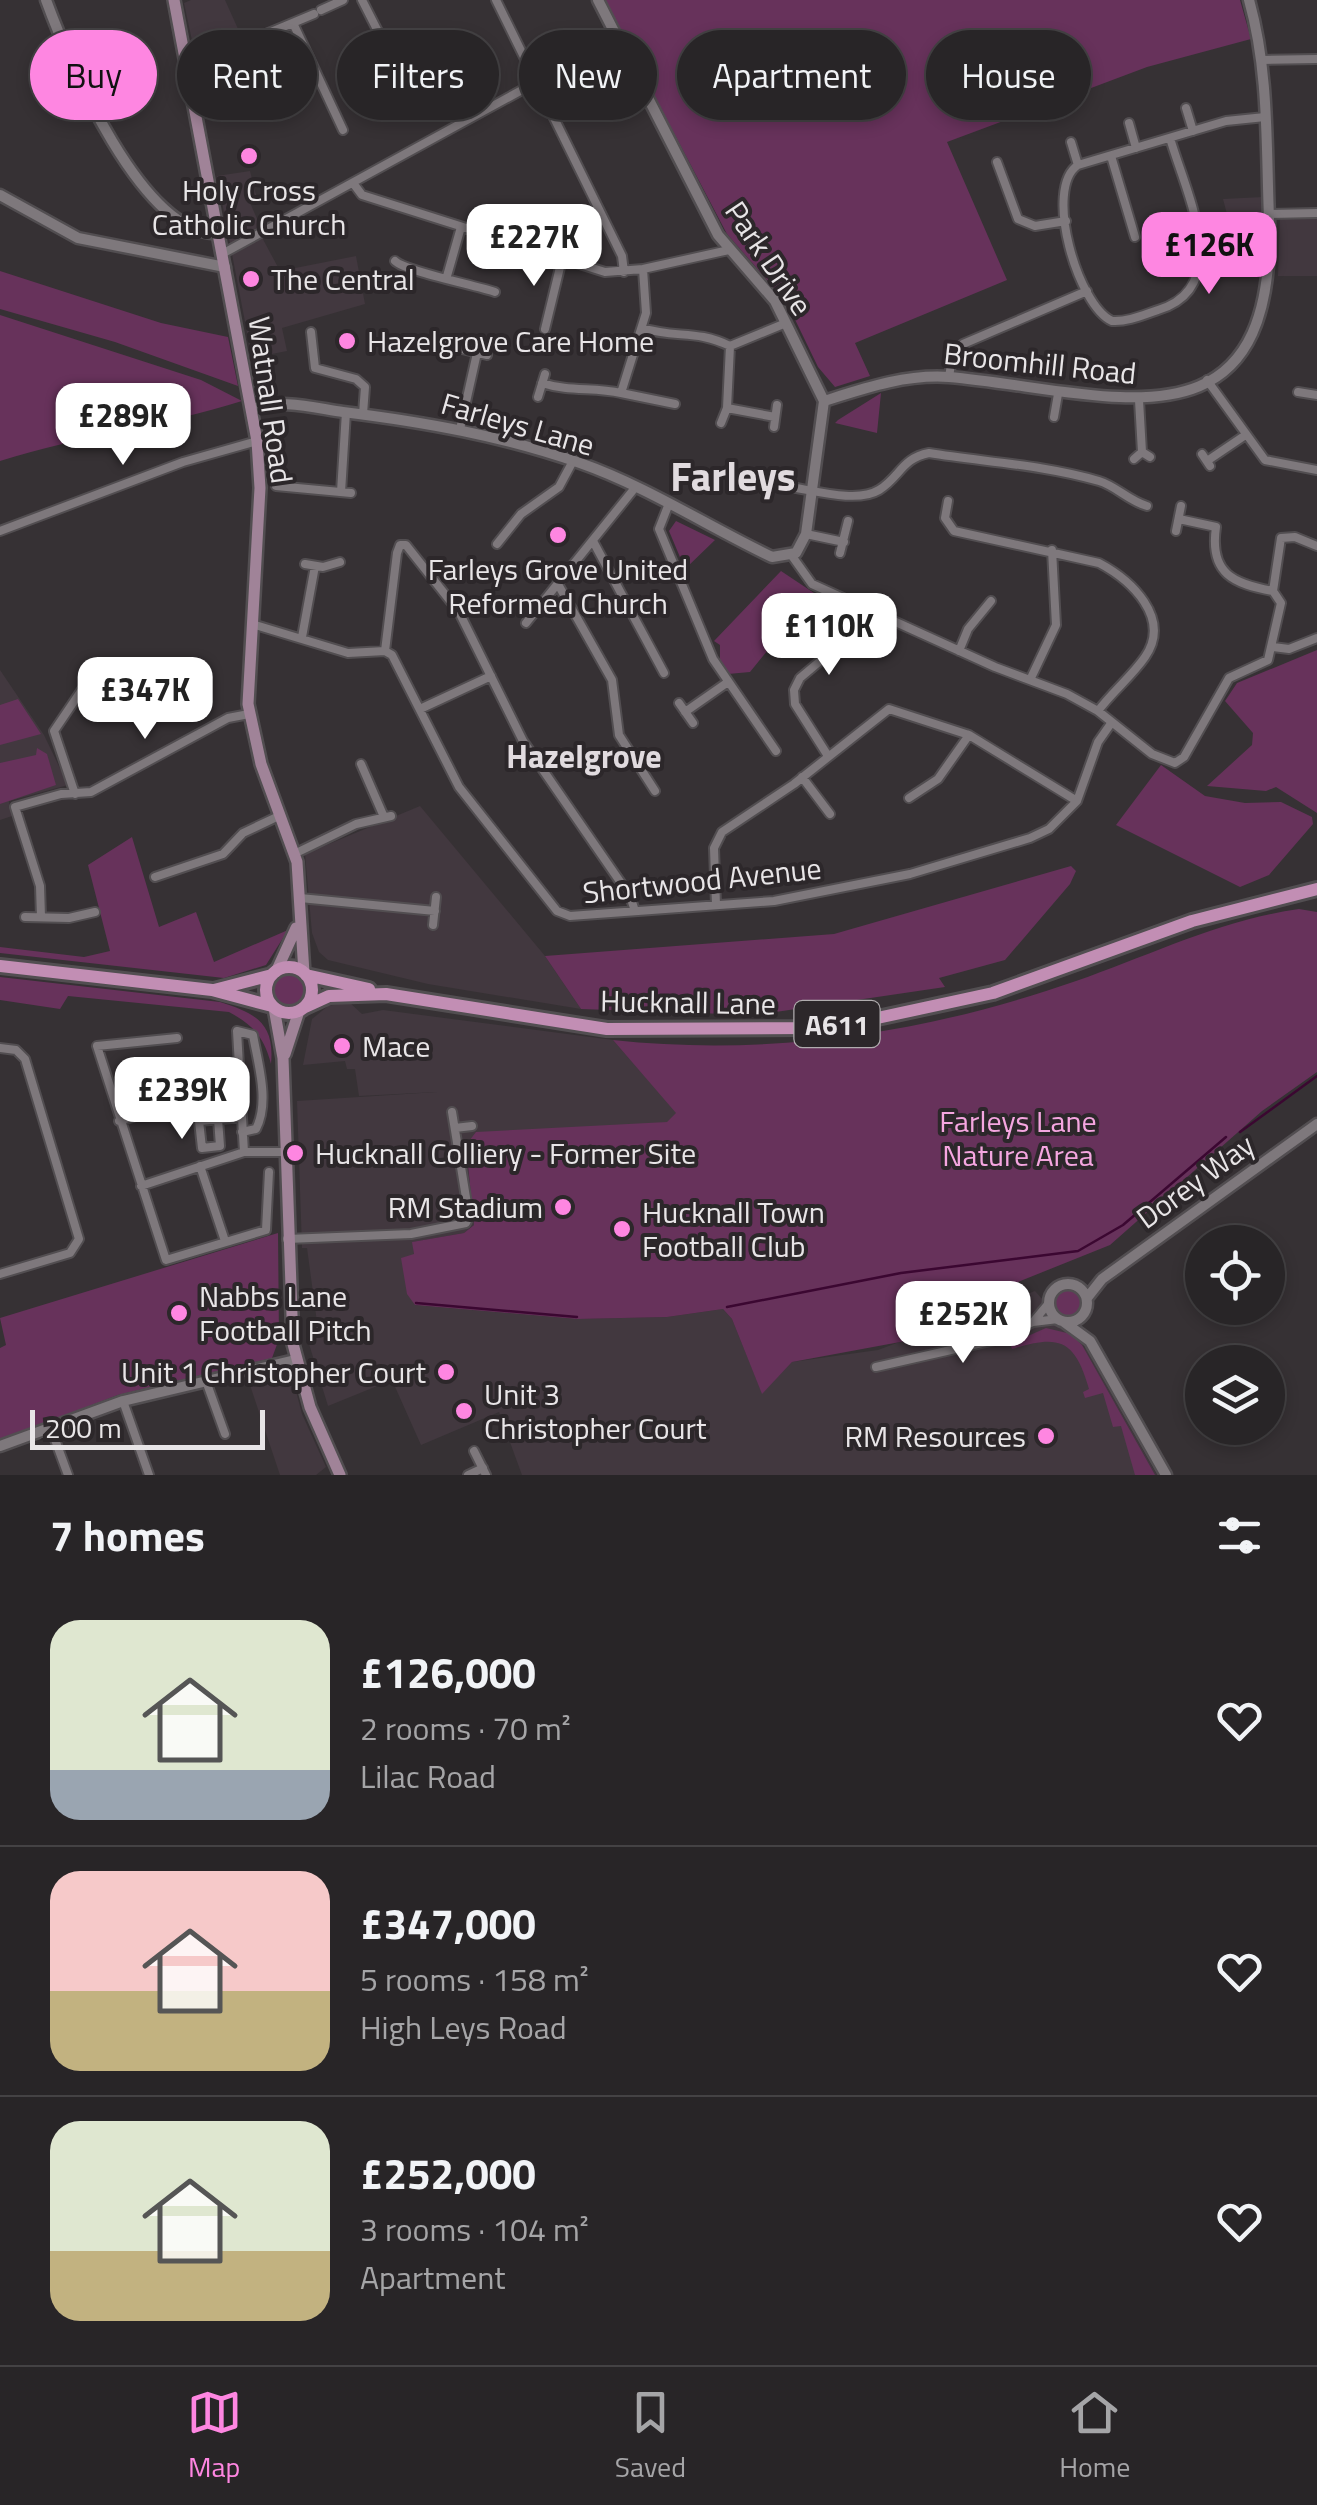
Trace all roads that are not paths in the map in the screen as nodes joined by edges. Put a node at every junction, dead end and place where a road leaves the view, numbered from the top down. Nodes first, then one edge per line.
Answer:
1 (46, 0) edge
2 (174, 0) edge
3 (343, 0) edge
4 (362, 0) edge
5 (496, 0) edge
6 (598, 0) edge
7 (1249, 0) edge
8 (293, 22) junction
9 (179, 30) edge
10 (274, 30) edge
11 (377, 30) edge
12 (613, 30) edge
13 (519, 47) edge
14 (1317, 59) edge
15 (1264, 60) junction
16 (519, 91) edge
17 (1186, 108) dead end
18 (657, 114) edge
19 (1265, 117) junction
20 (196, 120) edge
21 (555, 120) edge
22 (1128, 123) dead end
23 (342, 130) dead end
24 (1193, 131) junction
25 (1170, 138) junction
26 (1071, 142) dead end
27 (1136, 148) junction
28 (1111, 156) junction
29 (997, 162) dead end
30 (1078, 165) junction
31 (353, 183) junction
32 (0, 195) edge
33 (1317, 213) edge
34 (1268, 214) junction
35 (1066, 220) junction
36 (461, 227) junction
37 (218, 233) junction
38 (1135, 237) dead end
39 (729, 250) junction
40 (562, 259) junction
41 (224, 261) junction
42 (397, 268) dead end
43 (642, 270) junction
44 (624, 272) junction
45 (447, 276) junction
46 (1087, 291) junction
47 (495, 292) dead end
48 (786, 323) junction
49 (642, 328) junction
50 (545, 329) dead end
51 (311, 332) dead end
52 (411, 342) dead end
53 (730, 346) junction
54 (477, 352) junction
55 (488, 355) dead end
56 (949, 378) junction
57 (1207, 380) junction
58 (1298, 392) dead end
59 (621, 394) junction
60 (1058, 394) junction
61 (1317, 395) edge
62 (538, 397) dead end
63 (1139, 400) junction
64 (824, 401) junction
65 (658, 402) junction
66 (675, 404) dead end
67 (778, 405) dead end
68 (727, 408) junction
69 (253, 409) junction
70 (346, 412) junction
71 (656, 413) dead end
72 (363, 414) junction
73 (1054, 417) dead end
74 (721, 424) dead end
75 (460, 429) junction
76 (1244, 436) junction
77 (257, 442) junction
78 (1142, 456) dead end
79 (1206, 460) dead end
80 (573, 461) junction
81 (1317, 470) edge
82 (276, 486) dead end
83 (784, 486) dead end
84 (634, 489) junction
85 (813, 490) junction
86 (547, 495) junction
87 (948, 501) dead end
88 (668, 506) junction
89 (1148, 506) dead end
90 (1181, 506) dead end
91 (555, 507) dead end
92 (1178, 519) junction
93 (848, 521) dead end
94 (0, 531) edge
95 (507, 531) junction
96 (1176, 531) dead end
97 (806, 534) junction
98 (517, 539) dead end
99 (844, 542) junction
100 (594, 543) junction
101 (497, 544) dead end
102 (1317, 546) edge
103 (1052, 550) junction
104 (840, 553) dead end
105 (792, 556) junction
106 (340, 562) dead end
107 (560, 586) junction
108 (1273, 590) junction
109 (991, 602) dead end
110 (864, 607) junction
111 (252, 624) junction
112 (526, 624) dead end
113 (302, 638) junction
114 (1317, 638) edge
115 (1273, 647) junction
116 (385, 651) junction
117 (959, 651) junction
118 (100, 663) dead end
119 (664, 672) dead end
120 (491, 676) junction
121 (1030, 680) junction
122 (728, 682) junction
123 (679, 703) dead end
124 (420, 709) junction
125 (1098, 711) junction
126 (685, 712) junction
127 (249, 714) junction
128 (1112, 722) junction
129 (693, 723) dead end
130 (968, 735) junction
131 (776, 751) dead end
132 (828, 756) junction
133 (360, 764) dead end
134 (802, 777) junction
135 (655, 791) dead end
136 (75, 794) junction
137 (909, 798) dead end
138 (1077, 801) junction
139 (830, 814) dead end
140 (282, 815) junction
141 (294, 854) junction
142 (187, 856) dead end
143 (190, 866) junction
144 (156, 878) dead end
145 (1317, 889) edge
146 (436, 896) dead end
147 (300, 898) junction
148 (1317, 900) edge
149 (1274, 902) junction
150 (716, 905) junction
151 (635, 911) junction
152 (94, 912) dead end
153 (435, 912) junction
154 (26, 917) dead end
155 (41, 917) junction
156 (78, 917) junction
157 (298, 924) junction
158 (433, 924) dead end
159 (81, 928) dead end
160 (0, 966) edge
161 (274, 974) junction
162 (305, 974) junction
163 (212, 990) junction
164 (386, 994) junction
165 (274, 1007) junction
166 (302, 1009) junction
167 (178, 1038) dead end
168 (0, 1048) edge
169 (284, 1058) junction
170 (182, 1102) dead end
171 (452, 1112) dead end
172 (242, 1117) junction
173 (218, 1119) dead end
174 (120, 1121) junction
175 (1317, 1124) edge
176 (472, 1126) dead end
177 (455, 1128) junction
178 (242, 1132) junction
179 (244, 1152) junction
180 (285, 1152) junction
181 (200, 1166) junction
182 (270, 1172) dead end
183 (140, 1186) junction
184 (287, 1239) junction
185 (224, 1241) junction
186 (0, 1274) edge
187 (1102, 1279) junction
188 (1069, 1283) junction
189 (1087, 1298) junction
190 (1049, 1303) junction
191 (1086, 1311) junction
192 (1061, 1320) junction
193 (1033, 1322) junction
194 (1090, 1341) junction
195 (295, 1360) junction
196 (876, 1367) dead end
197 (206, 1381) junction
198 (123, 1401) junction
199 (50, 1426) junction
200 (225, 1434) dead end
201 (0, 1446) edge
202 (474, 1450) dead end
203 (484, 1471) edge
204 (337, 1474) edge
205 (68, 1475) edge
206 (149, 1475) edge
207 (468, 1475) edge
208 (1166, 1475) edge

1 - 37 street
2 - 9 main road, Watnall Road
3 - 8 street
4 - 11 street
5 - 13 street
6 - 12 street, Park Drive
7 - 15 street, Broomhill Road
8 - 10 street
8 - 23 street
14 - 15 street
15 - 19 street, Broomhill Road
16 - 31 street
17 - 24 street
18 - 39 street, Park Drive
19 - 24 street
19 - 34 street, Broomhill Road
20 - 37 main road, Watnall Road
21 - 44 street
22 - 27 street
24 - 25 street
25 - 27 street
25 - 46 street
26 - 30 street
27 - 28 street
28 - 30 street
28 - 38 street
29 - 35 street
30 - 35 street
31 - 36 street
31 - 41 street
32 - 41 street
33 - 34 street
34 - 57 street, Broomhill Road
35 - 46 street
36 - 40 street
36 - 45 street
37 - 41 main road, Watnall Road
39 - 43 street
39 - 48 street, Park Drive
40 - 44 street
40 - 50 street
41 - 69 main road, Watnall Road
42 - 45 street
43 - 44 street
43 - 49 street
45 - 47 street
46 - 56 street
48 - 53 street
48 - 64 street, Park Drive
49 - 53 street
49 - 59 street
51 - 72 street
52 - 54 street
53 - 68 street
54 - 55 street
54 - 75 street
56 - 60 street, Broomhill Road
56 - 64 street, Broomhill Road
57 - 63 street, Broomhill Road
57 - 76 street
58 - 61 street
59 - 62 street
59 - 65 street
60 - 63 street, Broomhill Road
60 - 73 street
63 - 78 street
64 - 85 street
65 - 66 street
65 - 71 street
67 - 68 street
68 - 74 street
69 - 70 street, Farleys Lane
69 - 77 main road, Watnall Road
70 - 72 street, Farleys Lane
70 - 82 street
72 - 75 street, Farleys Lane
75 - 80 street, Farleys Lane
76 - 79 street
76 - 81 street
77 - 94 street
77 - 111 main road, Watnall Road
80 - 84 street, Farleys Lane
80 - 86 street
83 - 85 street
84 - 88 street, Farleys Lane
84 - 100 street
85 - 89 street
85 - 97 street
86 - 91 street
86 - 95 street
87 - 103 street
88 - 105 street, Farleys Lane
88 - 122 street
90 - 92 street
92 - 96 street
92 - 108 street
93 - 99 street
95 - 98 street
95 - 101 street
97 - 99 street
97 - 105 street
99 - 104 street
100 - 107 street
100 - 119 street
102 - 108 street
103 - 121 street
103 - 125 street
105 - 110 street, Farleys Lane
106 - 113 street
107 - 112 street
107 - 135 street
108 - 115 street
109 - 117 street
110 - 117 street, Farleys Lane
110 - 132 street
111 - 113 street
111 - 127 main road, Watnall Road
113 - 116 street
114 - 115 street
115 - 128 street, Farleys Lane
116 - 120 street
116 - 124 street, Shortwood Avenue
117 - 121 street, Farleys Lane
118 - 136 street
120 - 124 street
120 - 151 street
121 - 125 street, Farleys Lane
122 - 126 street
122 - 131 street
123 - 126 street
124 - 151 street, Shortwood Avenue
125 - 128 street, Farleys Lane
126 - 129 street
127 - 136 street
127 - 140 main road, Watnall Road
128 - 138 street, Shortwood Avenue
130 - 132 street
130 - 137 street
130 - 138 street
132 - 134 street
133 - 141 street
134 - 139 street
134 - 150 street
136 - 155 street
138 - 150 street, Shortwood Avenue
140 - 141 main road, Watnall Road
140 - 143 street
141 - 147 main road, Watnall Road
142 - 143 street
143 - 144 street
145 - 149 main road, Hucknall Lane / A611
146 - 153 street
147 - 153 street
147 - 157 main road, Watnall Road
148 - 149 main road, Hucknall Lane / A611
149 - 164 main road, Hucknall Lane / A611
150 - 151 street, Shortwood Avenue
152 - 156 street
153 - 158 street
154 - 155 street
155 - 156 street
156 - 159 street
157 - 161 main road, Watnall Road
157 - 162 main road, Watnall Road
160 - 163 main road
161 - 162 main road
161 - 163 main road
161 - 165 main road
162 - 164 main road, Hucknall Lane / A611
162 - 166 main road
163 - 165 main road
164 - 166 main road, Hucknall Lane / A611
165 - 166 main road
165 - 169 main road
166 - 169 main road
167 - 174 street
168 - 186 street
169 - 180 main road
170 - 174 street
171 - 177 street
172 - 173 street
172 - 178 street
172 - 178 street
174 - 183 street
175 - 187 street, Dorey Way
176 - 177 street
177 - 184 street
178 - 179 street
179 - 180 street
179 - 181 street
180 - 184 main road
181 - 183 street
181 - 185 street
182 - 185 street
183 - 185 street
184 - 195 main road
187 - 188 street, Dorey Way
187 - 189 street, Dorey Way
188 - 189 street
188 - 190 street
189 - 191 street
190 - 192 street
190 - 193 street
191 - 192 street
191 - 194 street
192 - 193 street
192 - 194 street
193 - 196 street
194 - 208 street
195 - 197 street
195 - 204 main road
197 - 198 street
197 - 200 street
198 - 199 street
198 - 206 street
199 - 201 street
199 - 205 street
202 - 203 street
203 - 207 street

